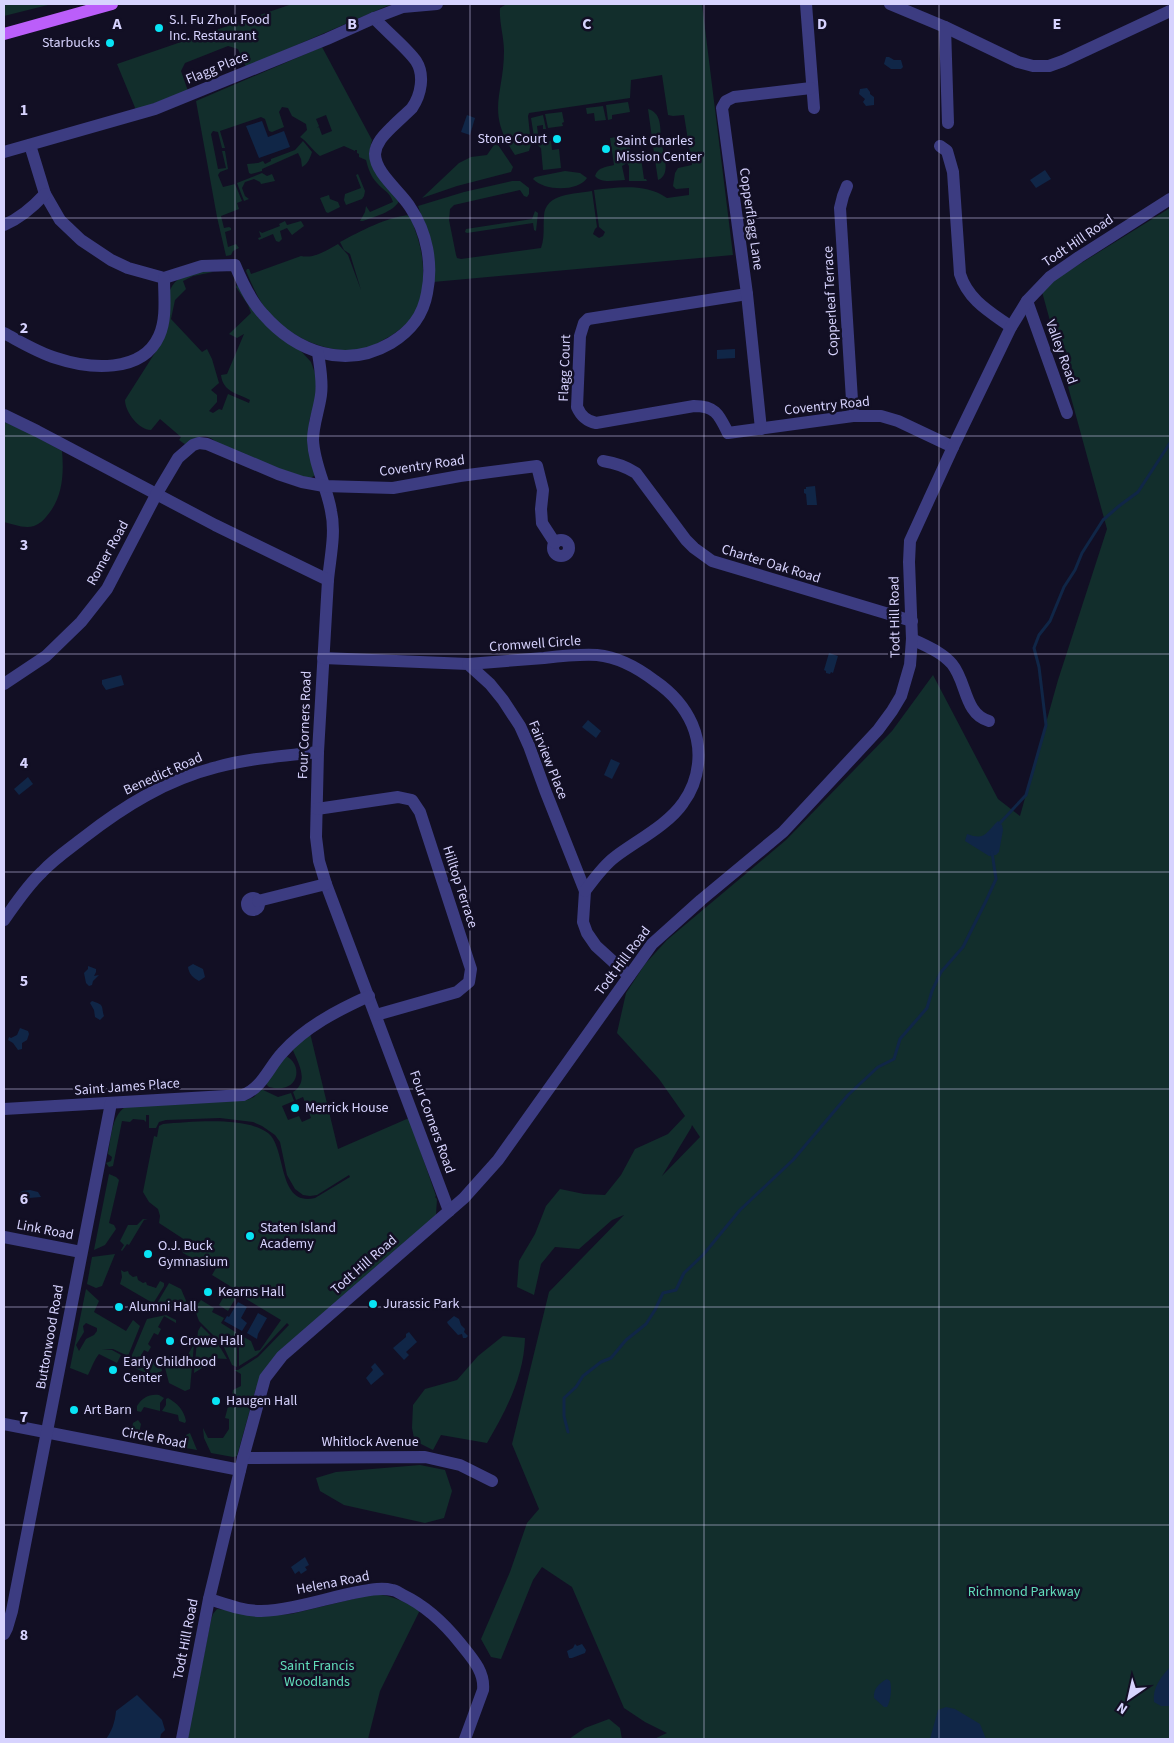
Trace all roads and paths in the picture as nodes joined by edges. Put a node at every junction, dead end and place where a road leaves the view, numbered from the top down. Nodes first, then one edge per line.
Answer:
1 (112, 4) edge
2 (437, 4) edge
3 (806, 4) edge
4 (890, 4) edge
5 (1170, 11) edge
6 (374, 18) junction
7 (945, 27) junction
8 (4, 34) edge
9 (811, 88) junction
10 (814, 108) dead end
11 (948, 123) dead end
12 (30, 145) junction
13 (940, 146) dead end
14 (4, 152) edge
15 (848, 186) dead end
16 (45, 194) junction
17 (1170, 199) edge
18 (4, 224) edge
19 (164, 278) junction
20 (747, 294) junction
21 (1027, 301) junction
22 (1011, 327) junction
23 (4, 332) edge
24 (318, 353) junction
25 (1067, 413) dead end
26 (4, 416) edge
27 (853, 416) junction
28 (761, 429) junction
29 (728, 433) joint
30 (199, 443) joint
31 (953, 447) junction
32 (603, 461) dead end
33 (324, 486) junction
34 (156, 495) junction
35 (555, 543) dead end
36 (328, 580) junction
37 (912, 621) junction
38 (912, 639) junction
39 (323, 658) junction
40 (468, 664) junction
41 (4, 684) edge
42 (989, 721) dead end
43 (318, 752) junction
44 (317, 809) junction
45 (326, 884) junction
46 (585, 891) junction
47 (258, 901) dead end
48 (4, 920) edge
49 (629, 976) junction
50 (369, 996) junction
51 (376, 1015) junction
52 (111, 1103) junction
53 (4, 1109) edge
54 (449, 1211) junction
55 (4, 1237) edge
56 (81, 1252) junction
57 (4, 1424) edge
58 (48, 1432) junction
59 (241, 1464) junction
60 (492, 1481) dead end
61 (209, 1599) junction
62 (4, 1634) edge
63 (182, 1739) edge
64 (465, 1739) edge

1 - 8 main road
2 - 6 street, Flagg Place
3 - 9 street
4 - 7 street
5 - 7 street
6 - 12 street, Flagg Place
6 - 24 street
7 - 11 street
9 - 10 street
9 - 20 street, Copperflagg Lane
12 - 14 street, Flagg Place
12 - 16 street
13 - 22 street
15 - 27 street, Copperleaf Terrace
16 - 18 street
16 - 19 street
17 - 21 street, Todt Hill Road
19 - 23 street
19 - 24 street
20 - 28 street, Copperflagg Lane
20 - 29 street, Flagg Court
21 - 22 street, Todt Hill Road
21 - 25 street, Valley Road
22 - 31 street, Todt Hill Road
24 - 33 street, Four Corners Road
26 - 34 street
27 - 28 street, Coventry Road
27 - 31 street, Coventry Road
28 - 29 street, Coventry Road
30 - 33 street, Coventry Road
30 - 34 street, Romer Road
31 - 37 street, Todt Hill Road
32 - 37 street, Charter Oak Road
33 - 35 street, Coventry Road
33 - 36 street, Four Corners Road
34 - 36 street
34 - 41 street, Romer Road
36 - 39 street, Four Corners Road
37 - 38 street, Todt Hill Road
38 - 42 street
38 - 49 street, Todt Hill Road
39 - 40 street
39 - 43 street, Four Corners Road
40 - 46 street, Fairview Place
40 - 46 street, Cromwell Circle
43 - 44 street, Four Corners Road
43 - 48 street, Benedict Road
44 - 45 street, Four Corners Road
44 - 51 street, Hilltop Terrace
45 - 47 street
45 - 50 street, Four Corners Road
46 - 49 street, Fairview Place
49 - 54 street, Todt Hill Road
50 - 51 street, Four Corners Road
50 - 52 street, Saint James Place
51 - 54 street, Four Corners Road
52 - 53 street, Saint James Place
52 - 56 street, Buttonwood Road
54 - 59 street, Todt Hill Road
55 - 56 street, Link Road
56 - 58 street, Buttonwood Road
57 - 58 street, Circle Road
58 - 59 street, Circle Road
58 - 62 street, Buttonwood Road
59 - 60 street, Whitlock Avenue
59 - 61 street, Todt Hill Road
61 - 63 street, Todt Hill Road
61 - 64 street, Helena Road

